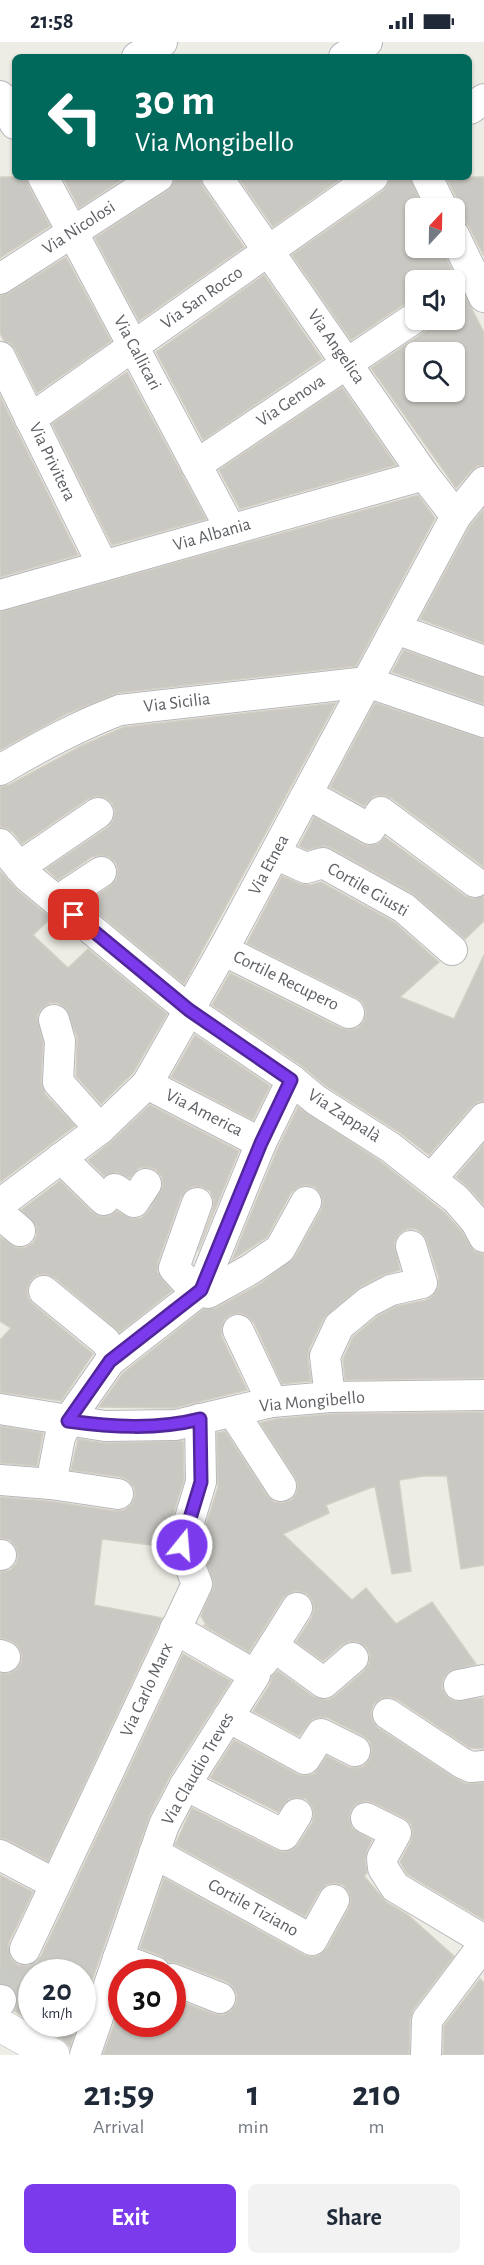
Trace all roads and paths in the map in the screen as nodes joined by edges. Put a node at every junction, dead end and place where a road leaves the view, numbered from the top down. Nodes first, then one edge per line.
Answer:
1 (123, 42) edge
2 (162, 42) edge
3 (133, 54) edge
4 (140, 54) edge
5 (0, 96) edge
6 (484, 99) edge
7 (472, 108) edge
8 (12, 118) edge
9 (45, 180) edge
10 (153, 180) edge
11 (219, 180) edge
12 (369, 180) edge
13 (428, 180) edge
14 (437, 198) edge
15 (72, 232) junction
16 (269, 250) junction
17 (463, 258) edge
18 (0, 279) edge
19 (474, 284) edge
20 (405, 324) edge
21 (133, 346) junction
22 (0, 357) edge
23 (347, 363) junction
24 (30, 419) junction
25 (196, 465) junction
26 (424, 475) junction
27 (484, 482) edge
28 (456, 516) junction
29 (231, 530) junction
30 (104, 566) junction
31 (0, 595) edge
32 (396, 629) junction
33 (484, 661) edge
34 (367, 682) junction
35 (484, 722) edge
36 (0, 770) edge
37 (307, 794) junction
38 (98, 813) dead end
39 (0, 844) edge
40 (275, 854) junction
41 (19, 867) junction
42 (101, 872) dead end
43 (475, 882) dead end
44 (57, 901) junction
45 (223, 950) junction
46 (452, 950) dead end
47 (189, 1010) junction
48 (348, 1013) dead end
49 (54, 1020) dead end
50 (291, 1080) junction
51 (147, 1084) junction
52 (484, 1119) edge
53 (100, 1129) junction
54 (261, 1143) junction
55 (62, 1158) junction
56 (431, 1179) junction
57 (146, 1184) dead end
58 (306, 1202) dead end
59 (197, 1203) dead end
60 (0, 1204) edge
61 (484, 1238) edge
62 (411, 1246) dead end
63 (44, 1291) dead end
64 (199, 1292) junction
65 (238, 1330) dead end
66 (116, 1356) junction
67 (484, 1395) edge
68 (330, 1397) junction
69 (272, 1402) junction
70 (0, 1409) edge
71 (233, 1412) junction
72 (200, 1419) junction
73 (68, 1421) junction
74 (0, 1480) edge
75 (51, 1484) junction
76 (280, 1486) dead end
77 (118, 1494) dead end
78 (297, 1608) dead end
79 (175, 1629) junction
80 (273, 1646) junction
81 (353, 1658) dead end
82 (255, 1675) junction
83 (388, 1714) dead end
84 (228, 1717) junction
85 (355, 1751) dead end
86 (484, 1766) edge
87 (185, 1785) junction
88 (297, 1814) dead end
89 (366, 1818) dead end
90 (154, 1853) junction
91 (0, 1855) edge
92 (55, 1884) junction
93 (334, 1900) dead end
94 (25, 1949) tunnel mouth
95 (481, 1953) edge
96 (118, 1958) joint
97 (186, 1985) edge
98 (220, 1998) dead end
99 (0, 2025) edge
100 (53, 2055) edge
101 (85, 2055) edge
102 (426, 2055) edge

1 - 3 street
2 - 4 street
5 - 8 street
6 - 7 street
9 - 15 street, Via Callicari
10 - 15 street, Via Nicolosi
11 - 16 street, Via Angelica
12 - 16 street, Via San Rocco
13 - 14 street
15 - 18 street, Via Nicolosi
15 - 21 street, Via Callicari
16 - 21 street, Via San Rocco
16 - 23 street, Via Angelica
17 - 19 street
20 - 23 street, Via Genova
21 - 24 street, Via San Rocco
21 - 25 street, Via Callicari
22 - 24 street, Via Privitera
23 - 25 street, Via Genova
23 - 26 street, Via Angelica
24 - 30 street, Via Privitera
25 - 29 street, Via Callicari
26 - 28 street, Via Angelica
26 - 29 street, Via Albania
27 - 28 street, Via Etnea
28 - 32 street, Via Etnea
29 - 30 street, Via Albania
30 - 31 street, Via Albania
32 - 33 street
32 - 34 street, Via Etnea
34 - 35 street
34 - 36 street, Via Sicilia
34 - 37 street, Via Etnea
37 - 40 street, Via Etnea
37 - 43 street
38 - 41 street
39 - 41 street, Via Zappalà
40 - 45 street, Via Etnea
40 - 46 street, Cortile Giusti
41 - 44 street, Via Zappalà
42 - 44 street
44 - 47 street, Via Zappalà
45 - 47 street, Via Etnea
45 - 48 street, Cortile Recupero
47 - 50 street, Via Zappalà
47 - 51 street, Via Etnea
49 - 53 street
50 - 54 street
50 - 56 street, Via Zappalà
51 - 53 street, Via Etnea
51 - 54 street, Via America
52 - 56 street
53 - 55 street, Via Etnea
54 - 64 street
55 - 57 street
55 - 60 street, Via Etnea
56 - 61 street, Via Zappalà
58 - 64 street
59 - 64 street
62 - 68 street
63 - 66 street
64 - 66 street
65 - 69 street
66 - 73 street
67 - 68 street, Via Mongibello
68 - 69 street, Via Mongibello
69 - 71 street, Via Mongibello
70 - 73 street, Via Mongibello
71 - 72 street, Via Mongibello
71 - 76 street
72 - 73 street, Via Mongibello
72 - 79 street, Via Carlo Marx
73 - 75 street
74 - 75 street
75 - 77 street
78 - 80 street, Via Claudio Treves
79 - 82 street
79 - 92 street, Via Carlo Marx
80 - 81 street
80 - 82 street, Via Claudio Treves
82 - 84 street, Via Claudio Treves
83 - 86 street
84 - 85 street
84 - 87 street, Via Claudio Treves
87 - 88 street
87 - 90 street, Via Claudio Treves
89 - 95 street
90 - 93 street, Cortile Tiziano
90 - 96 street, Via Claudio Treves
91 - 92 street
92 - 94 street, Via Carlo Marx
95 - 102 street
96 - 101 street, Via Claudio Treves
97 - 98 street
99 - 100 street

